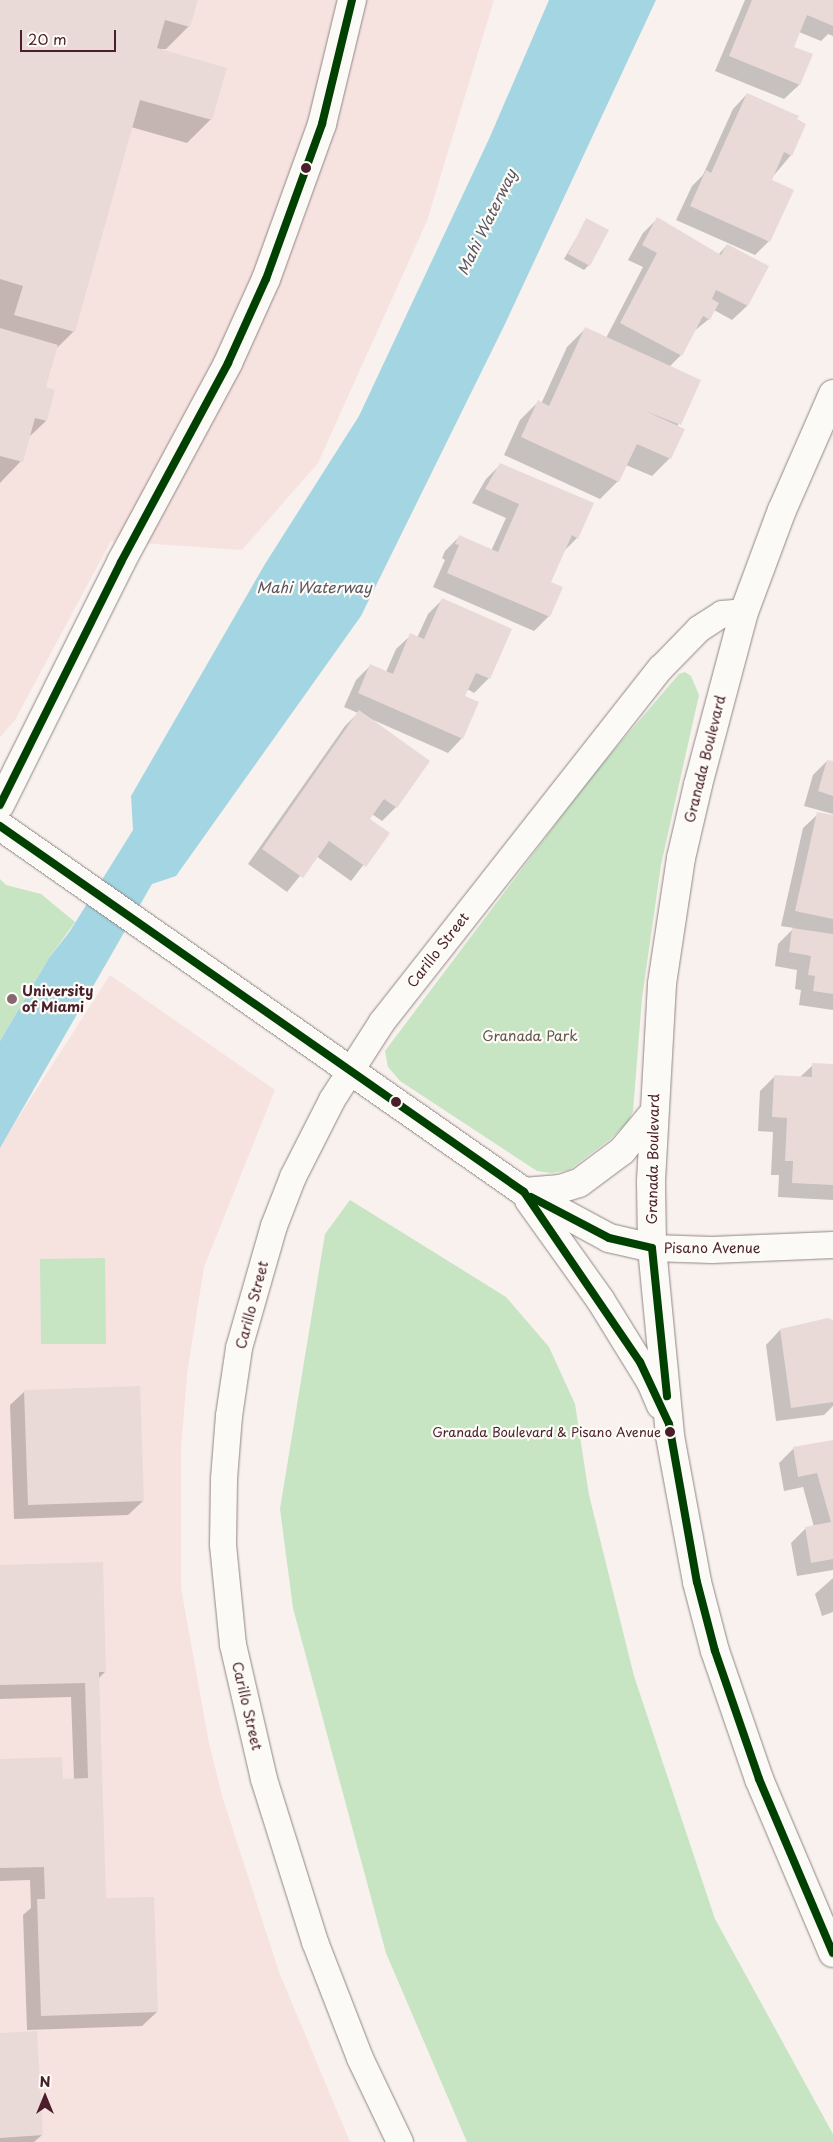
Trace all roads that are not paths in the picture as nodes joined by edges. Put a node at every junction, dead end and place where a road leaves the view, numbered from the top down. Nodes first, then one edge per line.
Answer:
1 (352, 0) edge
2 (833, 394) edge
3 (744, 612) junction
4 (0, 805) edge
5 (0, 826) edge
6 (350, 1069) junction
7 (652, 1115) junction
8 (524, 1192) junction
9 (833, 1245) edge
10 (652, 1248) junction
11 (669, 1424) junction
12 (833, 1954) edge
13 (400, 2142) edge

1 - 4 street
2 - 3 street, Granada Boulevard
3 - 6 street, Carillo Street
3 - 7 street, Granada Boulevard
5 - 6 street, Pisano Avenue
6 - 8 street, Pisano Avenue
6 - 13 street, Carillo Street
7 - 8 street
7 - 10 street, Granada Boulevard
8 - 10 street, Pisano Avenue
8 - 11 street
9 - 10 street, Pisano Avenue
10 - 11 street, Granada Boulevard
11 - 12 street, Granada Boulevard

